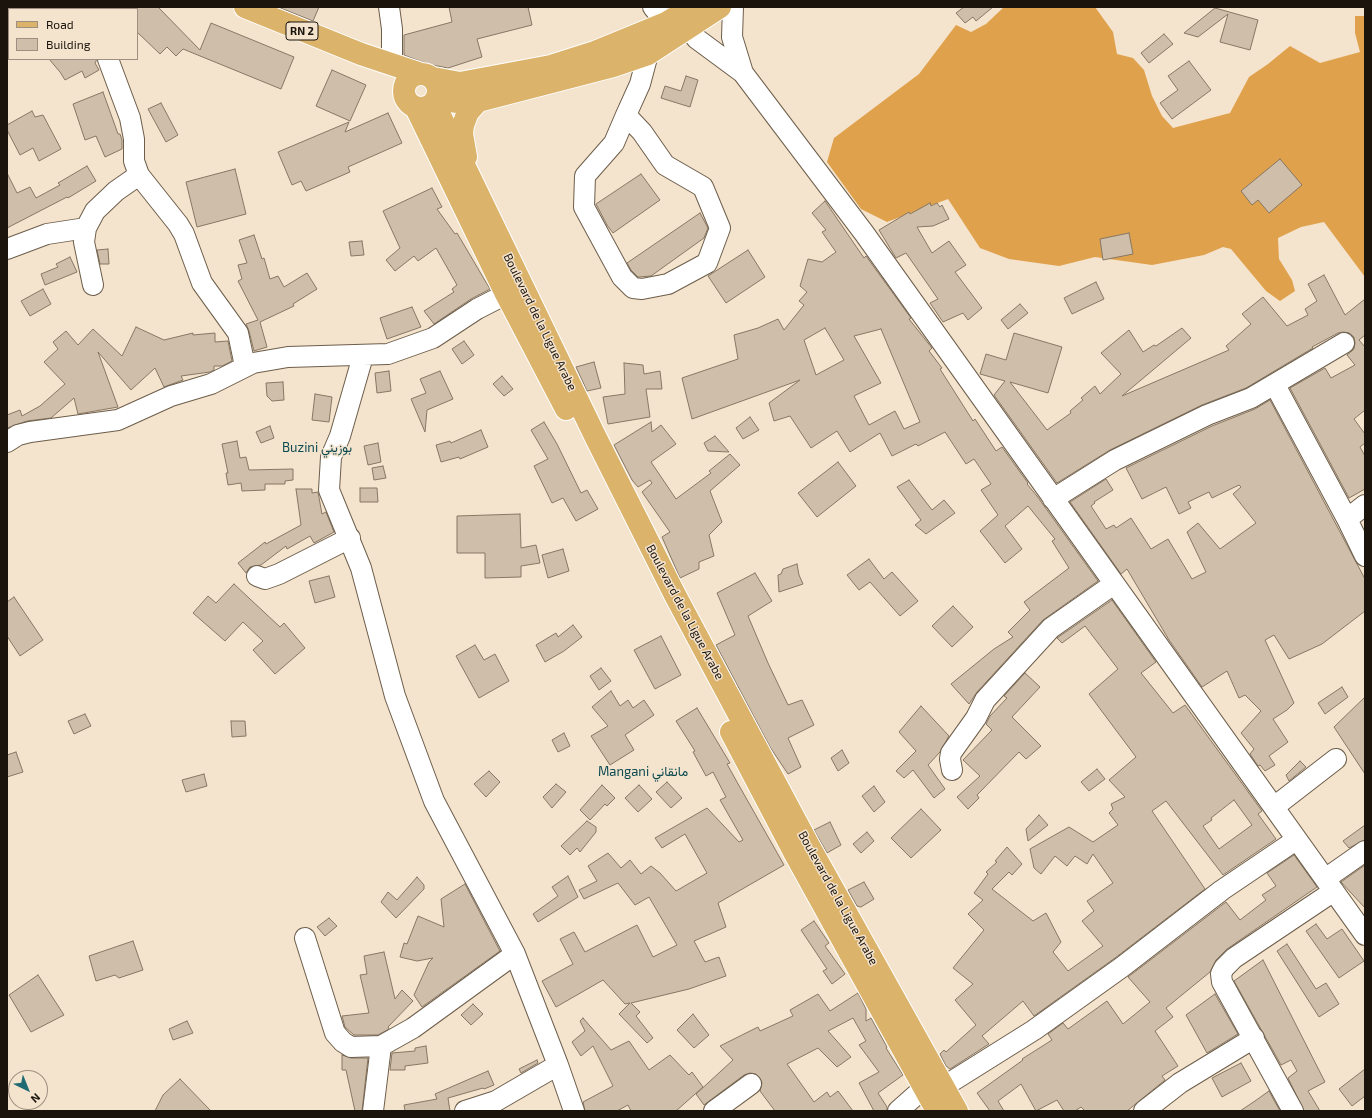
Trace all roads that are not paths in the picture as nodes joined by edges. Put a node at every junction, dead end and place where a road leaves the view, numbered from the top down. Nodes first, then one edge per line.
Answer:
1 (46, 7) edge
2 (244, 7) edge
3 (389, 7) edge
4 (720, 7) edge
5 (733, 7) edge
6 (58, 8) edge
7 (676, 17) edge
8 (361, 54) junction
9 (648, 54) junction
10 (108, 60) edge
11 (392, 64) junction
12 (743, 73) junction
13 (425, 76) junction
14 (422, 101) junction
15 (478, 101) junction
16 (626, 115) junction
17 (139, 175) junction
18 (476, 188) junction
19 (86, 228) junction
20 (7, 249) edge
21 (93, 285) dead end
22 (514, 290) junction
23 (1344, 343) dead end
24 (363, 356) junction
25 (245, 366) junction
26 (1275, 385) junction
27 (7, 442) edge
28 (1053, 499) junction
29 (1365, 506) edge
30 (1347, 519) junction
31 (350, 538) junction
32 (1365, 556) edge
33 (257, 576) dead end
34 (1114, 584) junction
35 (1336, 759) dead end
36 (952, 770) dead end
37 (1274, 807) junction
38 (1296, 840) junction
39 (1365, 851) edge
40 (1329, 885) junction
41 (1365, 934) edge
42 (305, 938) dead end
43 (515, 954) junction
44 (1254, 1038) junction
45 (381, 1046) junction
46 (558, 1065) junction
47 (751, 1084) dead end
48 (936, 1098) edge
49 (373, 1111) edge
50 (465, 1111) edge
51 (574, 1111) edge
52 (714, 1111) edge
53 (898, 1111) edge
54 (957, 1111) edge
55 (1144, 1111) edge
56 (1293, 1111) edge

1 - 6 street
2 - 8 main road, RN 2
3 - 11 street
4 - 7 main road
5 - 12 street
7 - 9 main road
7 - 12 street
7 - 13 main road
8 - 11 main road, RN 2
8 - 14 main road, RN 2
9 - 15 main road
9 - 16 street
10 - 17 street
11 - 13 main road, RN 2
12 - 28 street
13 - 14 main road
13 - 14 main road
14 - 15 main road
14 - 18 main road, Boulevard de la Ligue Arabe
14 - 22 main road, Boulevard de la Ligue Arabe
15 - 18 main road
16 - 16 street
17 - 19 street
17 - 25 street
18 - 22 main road, Boulevard de la Ligue Arabe
19 - 20 street
19 - 21 street
22 - 24 street
22 - 48 main road, Boulevard de la Ligue Arabe
23 - 26 street
24 - 25 street
24 - 31 street
25 - 27 street
26 - 28 street
26 - 30 street
28 - 34 street
29 - 30 street
30 - 32 street
31 - 33 street
31 - 43 street
34 - 36 street
34 - 37 street
35 - 37 street
37 - 38 street
38 - 40 street
38 - 48 street
39 - 40 street
40 - 41 street
40 - 44 street
42 - 45 street
43 - 45 street
43 - 46 street
44 - 55 street
44 - 56 street
45 - 49 street
46 - 50 street
46 - 51 street
47 - 52 street
48 - 53 street
48 - 54 main road, Boulevard de la Ligue Arabe

